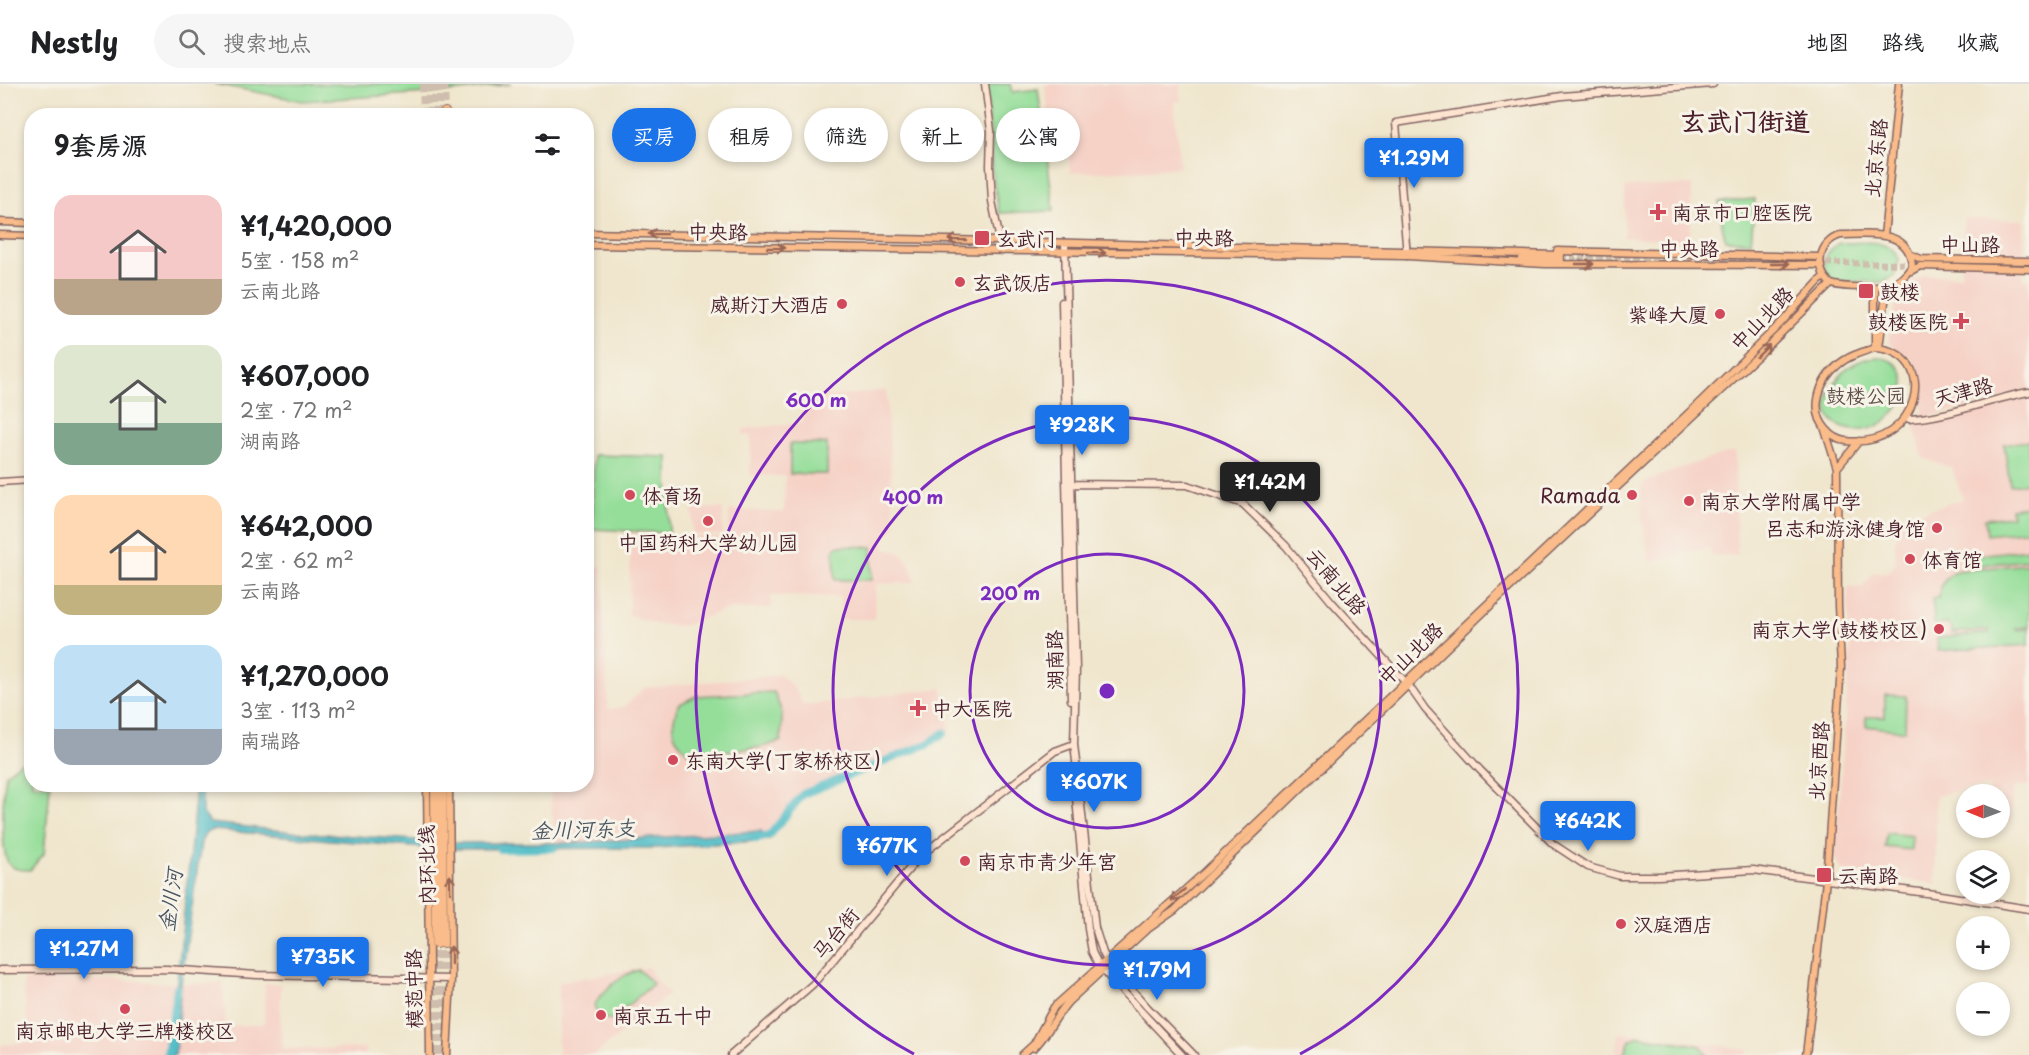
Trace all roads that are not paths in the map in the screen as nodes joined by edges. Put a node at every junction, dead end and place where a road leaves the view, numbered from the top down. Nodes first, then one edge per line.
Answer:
1 (985, 84) edge
2 (1713, 84) edge
3 (1899, 84) edge
4 (0, 222) edge
5 (24, 222) edge
6 (594, 233) edge
7 (0, 235) edge
8 (24, 236) edge
9 (1884, 236) junction
10 (1000, 241) junction
11 (1063, 243) junction
12 (594, 245) edge
13 (1002, 251) junction
14 (1063, 252) junction
15 (1408, 253) junction
16 (1495, 253) junction
17 (1912, 255) junction
18 (1820, 257) junction
19 (2029, 261) edge
20 (1821, 265) junction
21 (2029, 269) edge
22 (1908, 273) junction
23 (1824, 276) junction
24 (1831, 284) junction
25 (1887, 287) junction
26 (1875, 288) junction
27 (1877, 348) junction
28 (2029, 393) edge
29 (1906, 416) junction
30 (1824, 427) junction
31 (1859, 441) junction
32 (1837, 468) junction
33 (24, 480) edge
34 (0, 482) edge
35 (1068, 484) junction
36 (1407, 684) junction
37 (1072, 745) junction
38 (432, 792) edge
39 (433, 792) edge
40 (441, 792) edge
41 (446, 792) edge
42 (439, 826) junction
43 (446, 862) junction
44 (1826, 880) junction
45 (2029, 909) edge
46 (1108, 962) junction
47 (1101, 968) junction
48 (0, 970) edge
49 (430, 978) junction
50 (451, 979) junction
51 (430, 1055) edge
52 (447, 1055) edge
53 (731, 1055) edge
54 (1022, 1055) edge
55 (1027, 1055) edge
56 (1182, 1055) edge
57 (1194, 1055) edge
58 (1806, 1055) edge

1 - 10 street
2 - 15 street
3 - 9 main road, 北京东路
4 - 5 main road
10 -> 6 main road, 中央路
7 - 8 main road
9 - 17 main road
9 - 18 main road
10 - 11 main road, 中央路
10 - 13 street
11 - 14 street, 湖南路
11 - 15 main road, 中央路
12 -> 13 main road, 中央路
13 - 14 main road, 中央路
14 -> 15 main road, 中央路
14 - 35 street, 湖南路
15 - 16 main road, 中央路
15 - 16 main road, 中央路
15 -> 20 main road, 中央路
16 - 18 main road, 中央路
17 - 19 main road, 中山路
17 - 22 main road
18 - 20 main road
20 - 23 main road
21 - 22 main road
22 - 25 main road
23 - 24 main road
23 - 36 main road, 中山北路
24 - 26 main road
36 -> 24 main road, 中山北路
25 - 26 main road
25 - 27 main road
26 - 27 main road
27 - 29 main road
27 - 30 main road
28 - 29 street, 天津路
29 - 31 main road
30 - 31 main road
30 - 32 main road, 北京西路
31 - 32 main road
32 - 44 main road, 北京西路
33 - 34 street
35 - 36 street, 云南北路
35 - 37 street, 湖南路
36 - 44 street
36 - 46 main road, 中山北路
37 - 46 street, 湖南路
37 - 47 street, 湖南路
37 - 53 street, 马台街
38 - 42 highway, 内环北线
39 - 42 main road, 模范中路
40 - 42 highway, 内环北线
41 - 42 highway
42 - 43 highway, 内环北线
42 - 43 highway, 内环北线
42 - 49 main road, 模范中路
50 -> 43 main road
44 - 45 street
44 - 58 main road, 北京西路
46 - 47 main road, 中山北路
46 - 57 street
47 - 54 main road, 中山北路
47 - 55 main road, 中山北路
47 - 56 street
48 - 49 street
49 - 50 street
49 - 51 main road, 模范中路
50 - 52 main road

